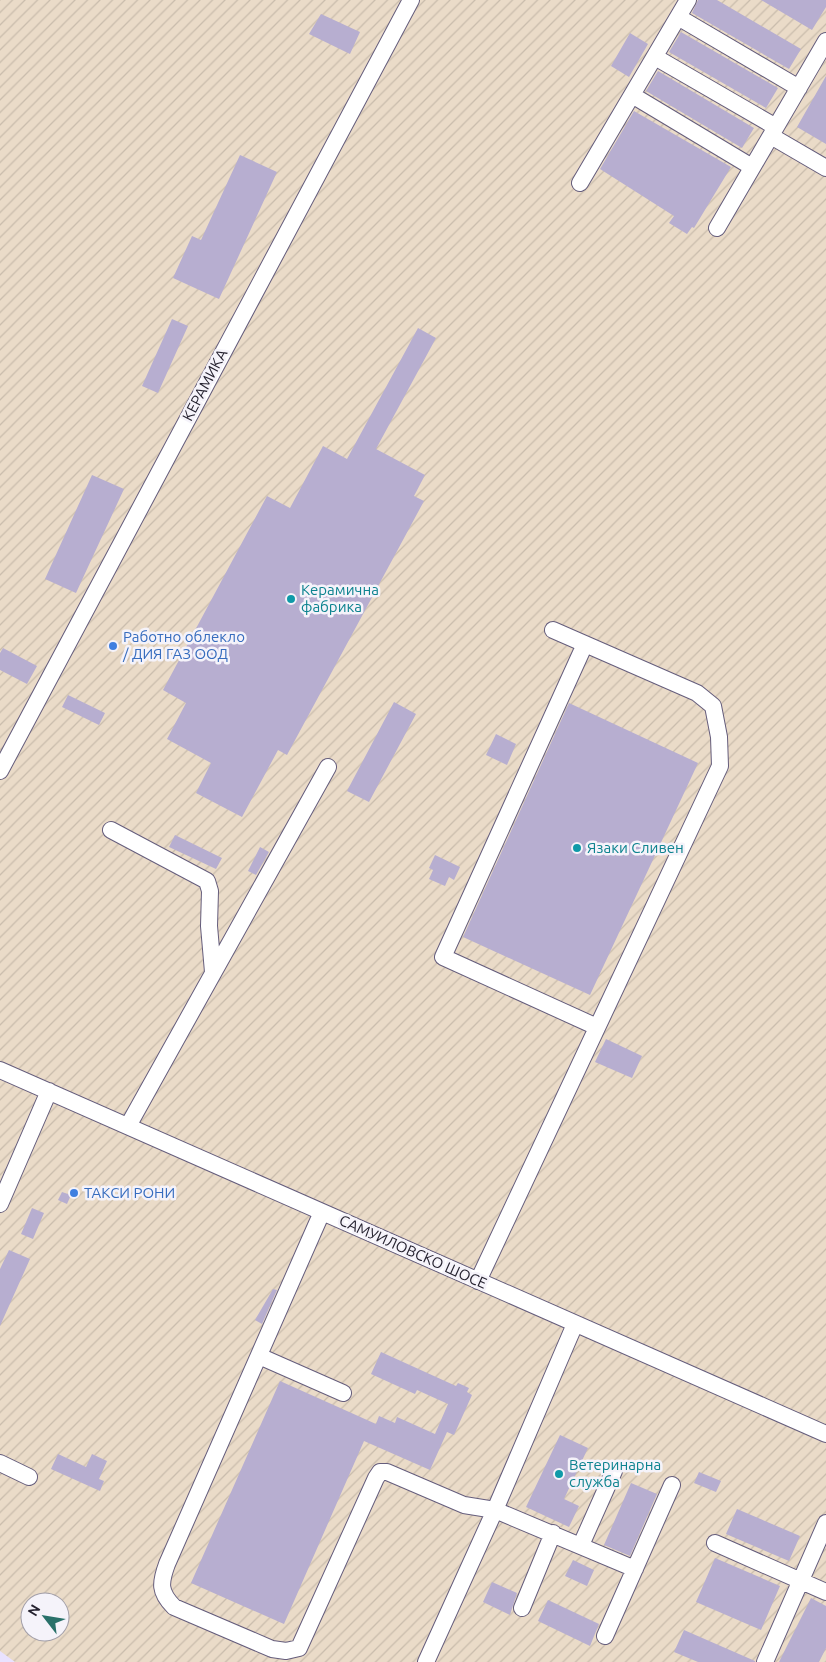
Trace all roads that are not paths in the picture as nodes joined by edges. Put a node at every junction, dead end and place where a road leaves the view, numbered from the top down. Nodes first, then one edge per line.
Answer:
1 (411, 0) edge
2 (688, 0) edge
3 (678, 17) junction
4 (826, 41) edge
5 (655, 57) junction
6 (798, 88) junction
7 (632, 95) junction
8 (774, 131) junction
9 (752, 167) junction
10 (826, 168) edge
11 (580, 183) dead end
12 (717, 228) dead end
13 (553, 630) dead end
14 (585, 644) junction
15 (328, 767) dead end
16 (0, 771) edge
17 (111, 830) dead end
18 (214, 972) junction
19 (597, 1027) junction
20 (0, 1070) edge
21 (49, 1092) junction
22 (128, 1126) junction
23 (0, 1204) edge
24 (322, 1212) junction
25 (478, 1281) junction
26 (576, 1324) junction
27 (259, 1356) junction
28 (343, 1393) dead end
29 (826, 1434) edge
30 (0, 1463) edge
31 (614, 1471) dead end
32 (29, 1476) dead end
33 (672, 1485) dead end
34 (495, 1510) junction
35 (826, 1523) edge
36 (553, 1533) junction
37 (714, 1543) dead end
38 (581, 1545) junction
39 (635, 1569) junction
40 (801, 1580) junction
41 (826, 1592) edge
42 (522, 1608) dead end
43 (605, 1636) dead end
44 (426, 1662) edge
45 (766, 1662) edge

1 - 16 street, КЕРАМИКА
2 - 3 street
3 - 5 street
3 - 6 street
4 - 6 street
5 - 7 street
5 - 8 street
6 - 8 street
7 - 9 street
7 - 11 street
8 - 9 street
8 - 10 street
9 - 12 street
13 - 14 street
14 - 19 street
14 - 19 street
15 - 18 street
17 - 18 street
18 - 22 street
19 - 25 street
20 - 21 street, САМУИЛОВСКО ШОСЕ
21 - 22 street, САМУИЛОВСКО ШОСЕ
21 - 23 street
22 - 24 street, САМУИЛОВСКО ШОСЕ
24 - 25 street, САМУИЛОВСКО ШОСЕ
24 - 27 street
25 - 26 street, САМУИЛОВСКО ШОСЕ
26 - 29 street, САМУИЛОВСКО ШОСЕ
26 - 34 street
27 - 28 street
27 - 34 street
30 - 32 street
31 - 38 street
33 - 39 street
34 - 36 street
34 - 44 street
35 - 40 street
36 - 38 street
36 - 42 street
37 - 40 street
38 - 39 street
39 - 43 street
40 - 41 street
40 - 45 street

